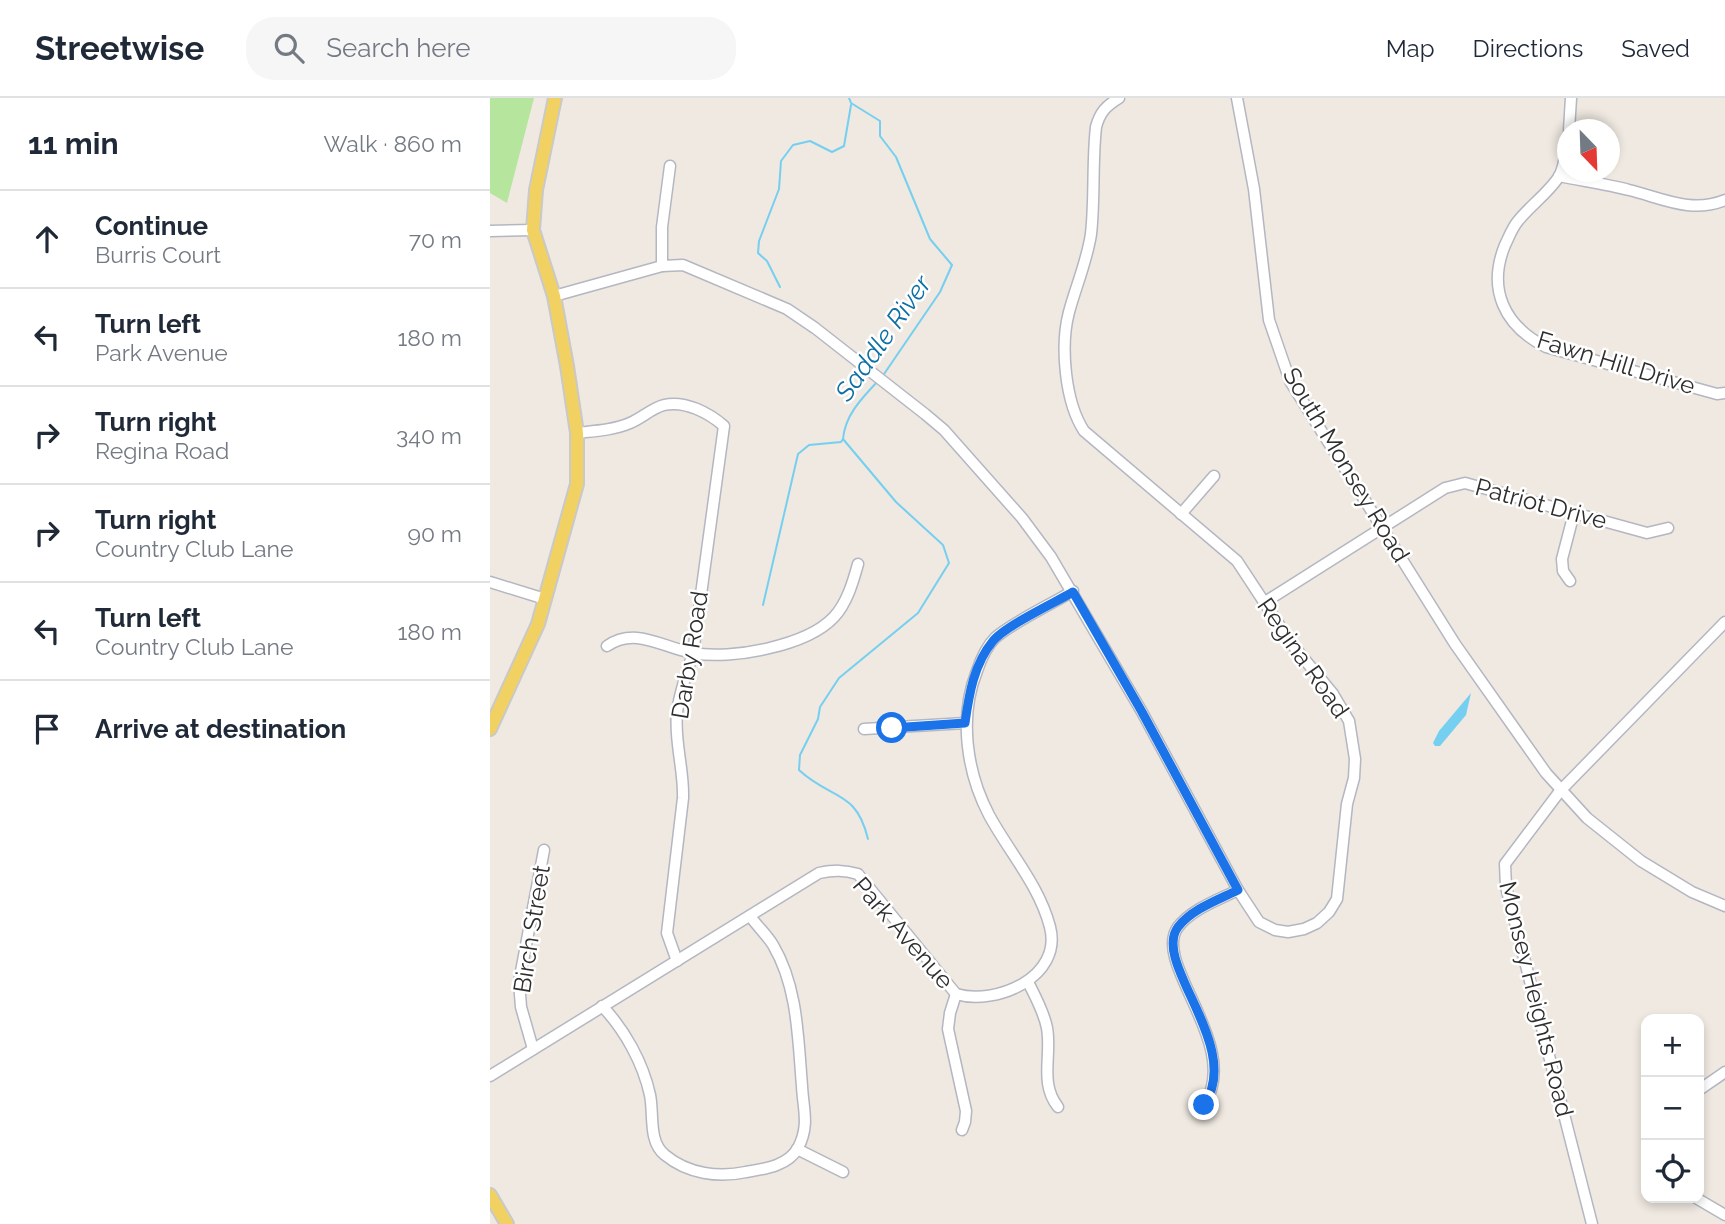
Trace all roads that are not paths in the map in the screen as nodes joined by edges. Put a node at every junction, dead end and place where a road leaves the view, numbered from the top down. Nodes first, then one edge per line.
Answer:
1 (555, 98) edge
2 (1119, 98) edge
3 (1237, 98) edge
4 (1571, 98) edge
5 (1570, 119) edge
6 (670, 166) dead end
7 (1557, 178) edge
8 (1590, 182) edge
9 (1725, 200) edge
10 (533, 230) junction
11 (490, 231) edge
12 (662, 266) junction
13 (554, 296) junction
14 (1725, 393) edge
15 (577, 433) junction
16 (1214, 475) dead end
17 (1574, 513) junction
18 (1181, 514) junction
19 (1382, 527) junction
20 (1668, 528) dead end
21 (858, 564) dead end
22 (1570, 581) dead end
23 (490, 582) edge
24 (1073, 592) junction
25 (545, 598) junction
26 (1265, 602) junction
27 (1725, 622) edge
28 (607, 646) dead end
29 (693, 653) junction
30 (965, 723) junction
31 (490, 729) edge
32 (864, 729) dead end
33 (1560, 790) junction
34 (544, 850) dead end
35 (1238, 890) junction
36 (1725, 906) edge
37 (750, 916) junction
38 (677, 961) junction
39 (1028, 982) junction
40 (956, 994) junction
41 (602, 1006) junction
42 (533, 1049) junction
43 (1725, 1072) edge
44 (490, 1076) edge
45 (1704, 1087) edge
46 (1204, 1105) dead end
47 (1058, 1107) dead end
48 (962, 1130) dead end
49 (797, 1149) junction
50 (843, 1171) dead end
51 (490, 1195) edge
52 (1704, 1203) edge
53 (1725, 1215) edge
54 (507, 1224) edge
55 (1592, 1224) edge

1 - 10 main road
2 - 18 street, Regina Road
3 - 19 street, South Monsey Road
4 - 5 street
6 - 12 street
7 - 14 street, Fawn Hill Drive
8 - 9 street
10 - 11 street
10 - 13 main road
12 - 13 street, Regina Road
12 - 24 street, Regina Road
13 - 15 main road
15 - 25 main road
15 - 29 street, Darby Road
16 - 18 street
17 - 19 street, Patriot Drive
17 - 20 street, Patriot Drive
17 - 22 street
18 - 26 street, Regina Road
19 - 26 street, Patriot Drive
19 - 33 street, South Monsey Road
21 - 29 street
23 - 25 street
24 - 30 street
24 - 35 street, Regina Road
25 - 31 main road
26 - 35 street, Regina Road
27 - 33 street, Monsey Heights Road
28 - 29 street
29 - 38 street, Darby Road
30 - 32 street
30 - 39 street
33 - 36 street, South Monsey Road
33 - 55 street, Monsey Heights Road
34 - 42 street, Birch Street
35 - 46 street
37 - 38 street, Park Avenue
37 - 40 street, Park Avenue
37 - 49 street
38 - 41 street, Park Avenue
39 - 40 street, Park Avenue
39 - 47 street
40 - 48 street
41 - 42 street, Park Avenue
41 - 49 street
42 - 44 street, Park Avenue
43 - 45 street
49 - 50 street
51 - 54 main road
52 - 53 street

